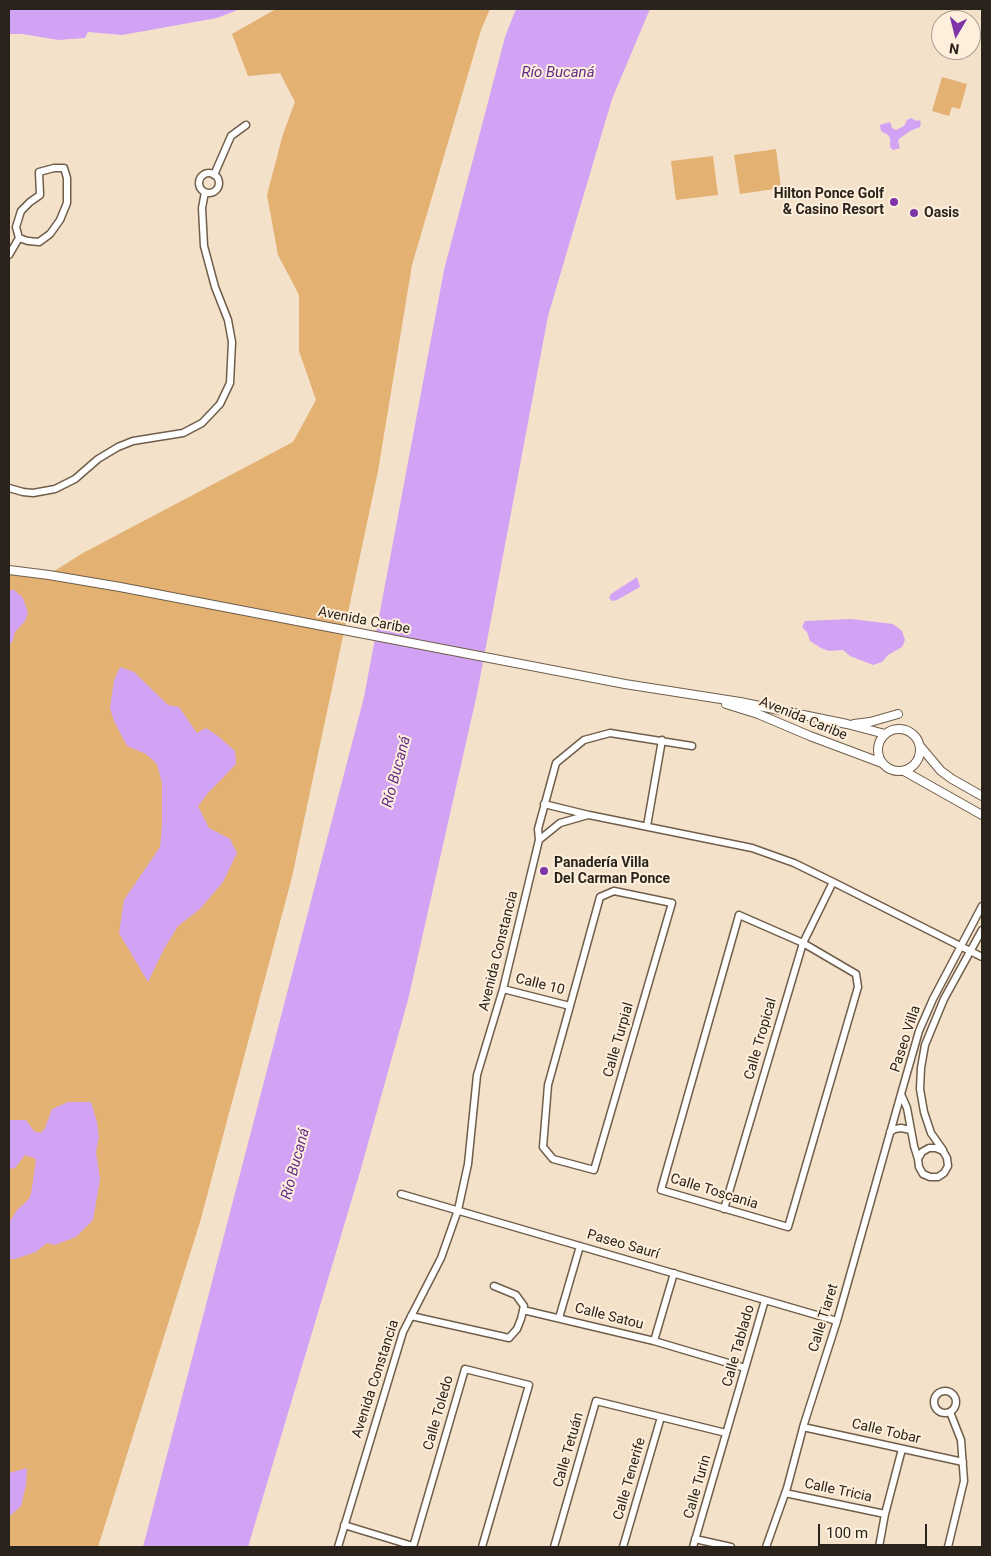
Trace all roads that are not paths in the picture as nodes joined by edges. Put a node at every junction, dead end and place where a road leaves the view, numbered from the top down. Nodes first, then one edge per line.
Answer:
1 (246, 125) dead end
2 (214, 175) junction
3 (205, 192) junction
4 (19, 238) junction
5 (9, 255) edge
6 (9, 488) edge
7 (9, 570) edge
8 (715, 699) junction
9 (898, 714) dead end
10 (847, 724) junction
11 (885, 734) junction
12 (662, 740) junction
13 (692, 746) dead end
14 (920, 746) junction
15 (882, 763) junction
16 (904, 771) junction
17 (982, 796) edge
18 (544, 804) junction
19 (589, 815) junction
20 (982, 815) edge
21 (647, 826) junction
22 (539, 840) junction
23 (834, 882) junction
24 (982, 906) edge
25 (982, 930) edge
26 (803, 942) junction
27 (961, 947) junction
28 (971, 952) junction
29 (982, 958) edge
30 (504, 989) junction
31 (570, 1006) junction
32 (901, 1094) junction
33 (911, 1130) junction
34 (890, 1132) junction
35 (943, 1152) junction
36 (918, 1159) junction
37 (401, 1194) dead end
38 (724, 1209) junction
39 (458, 1210) junction
40 (580, 1246) junction
41 (674, 1273) junction
42 (494, 1286) dead end
43 (765, 1300) junction
44 (523, 1310) junction
45 (411, 1316) junction
46 (558, 1318) junction
47 (837, 1321) junction
48 (654, 1341) junction
49 (745, 1368) junction
50 (950, 1412) dead end
51 (661, 1417) junction
52 (803, 1427) junction
53 (726, 1433) junction
54 (902, 1449) junction
55 (963, 1462) junction
56 (785, 1493) junction
57 (885, 1514) junction
58 (344, 1525) junction
59 (695, 1539) junction
60 (413, 1546) edge
61 (338, 1547) edge
62 (482, 1547) edge
63 (554, 1547) edge
64 (623, 1547) edge
65 (693, 1547) edge
66 (731, 1547) edge
67 (766, 1547) edge
68 (879, 1547) edge
69 (948, 1547) edge

1 - 2 street
2 - 3 street
2 - 3 street
3 - 6 street
4 - 4 street
4 - 5 street
7 - 8 street, Avenida Caribe
8 - 10 street, Avenida Caribe
8 - 15 street, Avenida Caribe
9 - 10 street
10 - 11 street, Avenida Caribe
11 - 14 street
11 - 15 street
12 - 13 street, Avenida Constancia
12 - 18 street, Avenida Constancia
12 - 21 street
14 - 16 street
14 - 17 street
15 - 16 street
16 - 20 street
18 - 19 street
18 - 22 street, Avenida Constancia
19 - 21 street
19 - 22 street
21 - 23 street
22 - 30 street, Avenida Constancia
23 - 26 street, Calle Tropical
23 - 27 street
24 - 27 street, Paseo Villa
25 - 28 street, Paseo Villa
26 - 38 street, Calle Tropical
26 - 38 street, Calle Toscania
26 - 38 street, Calle Toscania
27 - 28 street
27 - 32 street, Paseo Villa
28 - 29 street
28 - 35 street, Paseo Villa
30 - 31 street, Calle 10
30 - 39 street, Avenida Constancia
31 - 31 street, Calle Turpial
32 - 33 street, Paseo Villa
32 - 34 street, Calle Tiaret
33 - 34 street
33 - 36 street, Paseo Villa
34 - 47 street, Calle Tiaret
35 - 36 street
35 - 36 street, Paseo Villa
37 - 39 street, Paseo Saurí
39 - 40 street, Paseo Saurí
39 - 45 street, Avenida Constancia
40 - 41 street, Paseo Saurí
40 - 46 street
41 - 43 street, Paseo Saurí
41 - 48 street
42 - 44 street
43 - 47 street, Paseo Saurí
43 - 49 street, Calle Tablado
44 - 45 street
44 - 46 street, Calle Satou
45 - 58 street, Avenida Constancia
46 - 48 street, Calle Satou
47 - 52 street, Calle Tiaret
48 - 49 street, Calle Satou
49 - 53 street, Calle Tablado
50 - 55 street
51 - 53 street, Calle Tetuán
51 - 63 street, Calle Tetuán
51 - 64 street, Calle Tenerife
52 - 54 street, Calle Tobar
52 - 56 street, Calle Tiaret
53 - 59 street, Calle Turin
54 - 55 street, Calle Tobar
54 - 57 street
55 - 69 street
56 - 57 street, Calle Tricia
56 - 67 street, Calle Tiaret
57 - 68 street
58 - 60 street, Calle Toledo
58 - 61 street, Avenida Constancia
59 - 65 street, Calle Turin
59 - 66 street
60 - 62 street, Calle Toledo

